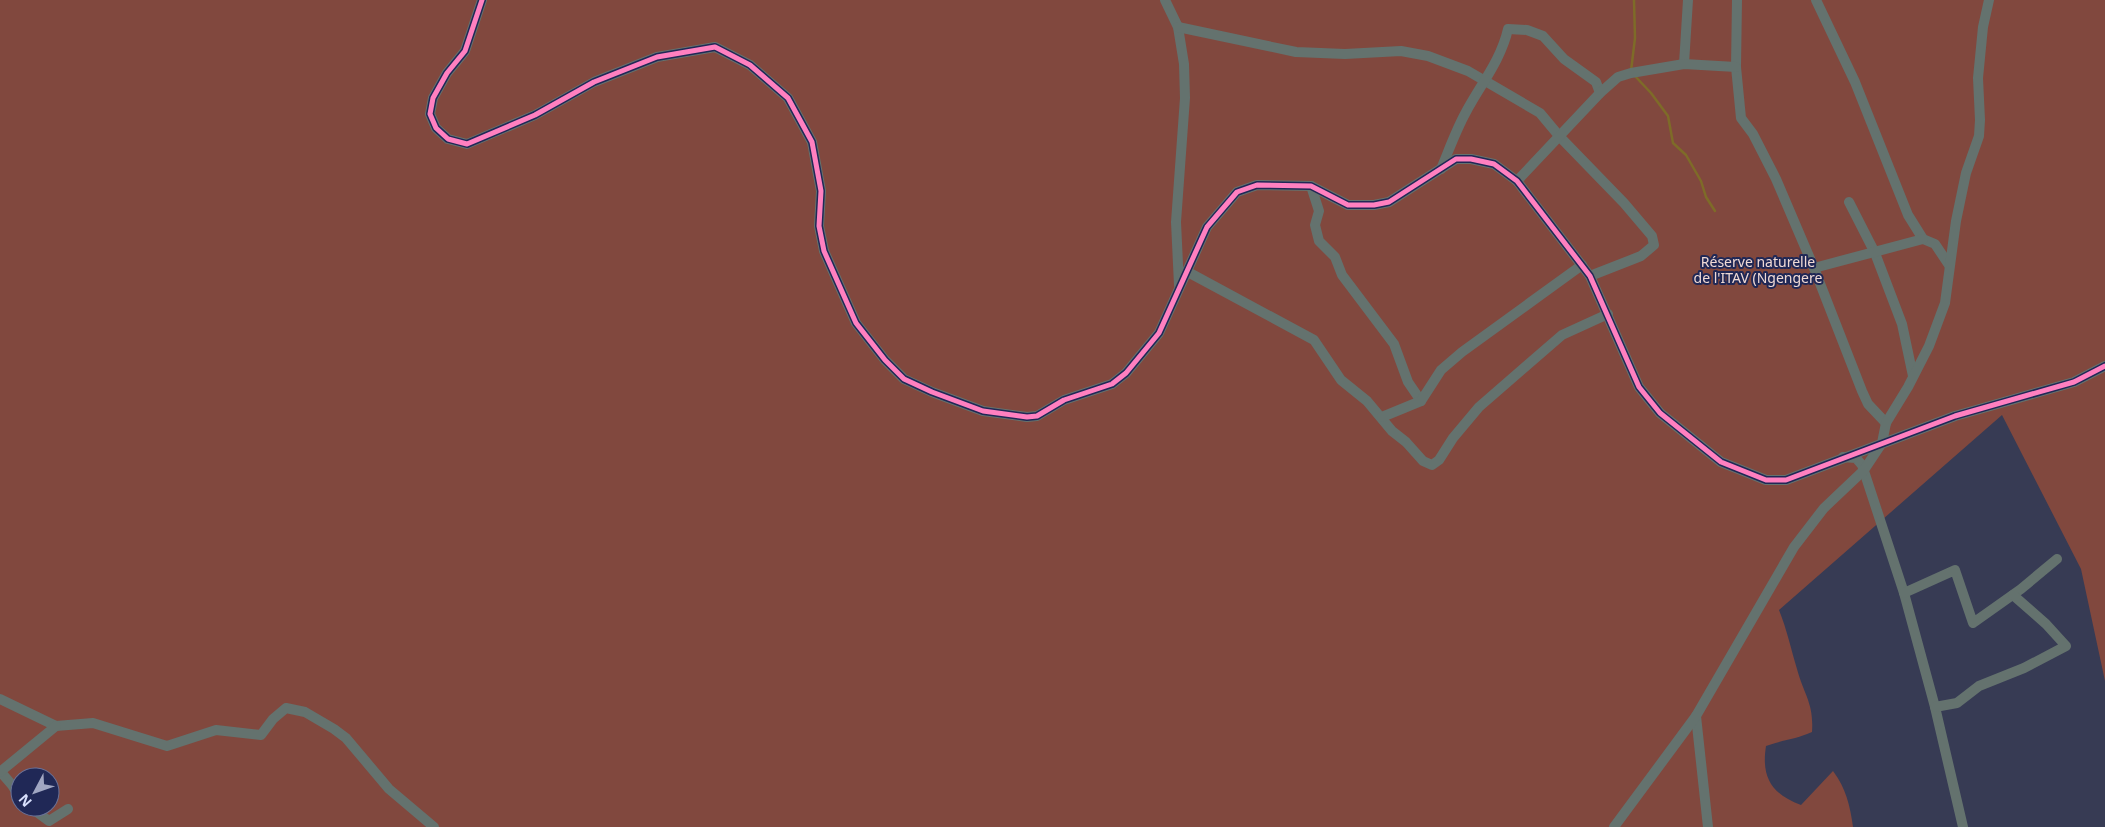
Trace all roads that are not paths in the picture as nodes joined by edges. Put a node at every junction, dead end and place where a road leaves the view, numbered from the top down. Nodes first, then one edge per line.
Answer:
1 (482, 0) edge
2 (1165, 0) edge
3 (1688, 0) edge
4 (1737, 0) edge
5 (1816, 0) edge
6 (1989, 0) edge
7 (1178, 27) junction
8 (1684, 64) junction
9 (1736, 67) junction
10 (1486, 81) junction
11 (1600, 93) junction
12 (1560, 137) junction
13 (1441, 170) junction
14 (1517, 181) junction
15 (1311, 186) junction
16 (1849, 202) dead end
17 (1923, 239) junction
18 (1875, 253) junction
19 (1949, 265) junction
20 (1582, 266) junction
21 (1814, 268) junction
22 (1186, 271) junction
23 (1590, 276) junction
24 (1179, 286) junction
25 (1608, 314) junction
26 (2105, 366) edge
27 (1913, 376) junction
28 (1421, 401) junction
29 (1382, 417) junction
30 (1886, 423) junction
31 (1882, 443) junction
32 (1842, 457) junction
33 (1864, 470) junction
34 (2057, 559) dead end
35 (1904, 593) junction
36 (2013, 595) junction
37 (0, 699) edge
38 (1935, 706) junction
39 (1696, 716) junction
40 (56, 726) junction
41 (0, 771) edge
42 (10, 784) edge
43 (68, 809) dead end
44 (46, 824) edge
45 (434, 827) edge
46 (1614, 827) edge
47 (1708, 827) edge
48 (1964, 827) edge

1 - 24 street
2 - 7 street
3 - 8 street
4 - 9 street
5 - 17 street
6 - 19 street
7 - 10 street
7 - 24 street
8 - 9 street
8 - 11 street
9 - 21 street
10 - 11 street
10 - 12 street
10 - 13 street
11 - 12 street
12 - 14 street
12 - 23 street
13 - 14 street
13 - 15 street
14 - 20 street
15 - 22 street
15 - 28 street
16 - 18 street
17 - 18 street
17 - 19 street
18 - 21 street
18 - 27 street
19 - 27 street
20 - 23 street
20 - 28 street
21 - 30 street
22 - 24 street
22 - 29 street
23 - 25 street
25 - 29 street
25 - 32 street
26 - 31 street
27 - 30 street
28 - 29 street
30 - 31 street
31 - 32 street
31 - 33 street
32 - 33 street
33 - 35 street
33 - 39 street
34 - 36 street
35 - 36 street
35 - 38 street
36 - 38 street
37 - 40 street
38 - 48 street
39 - 46 street
39 - 47 street
40 - 41 street
40 - 45 street
41 - 42 street
43 - 44 street

